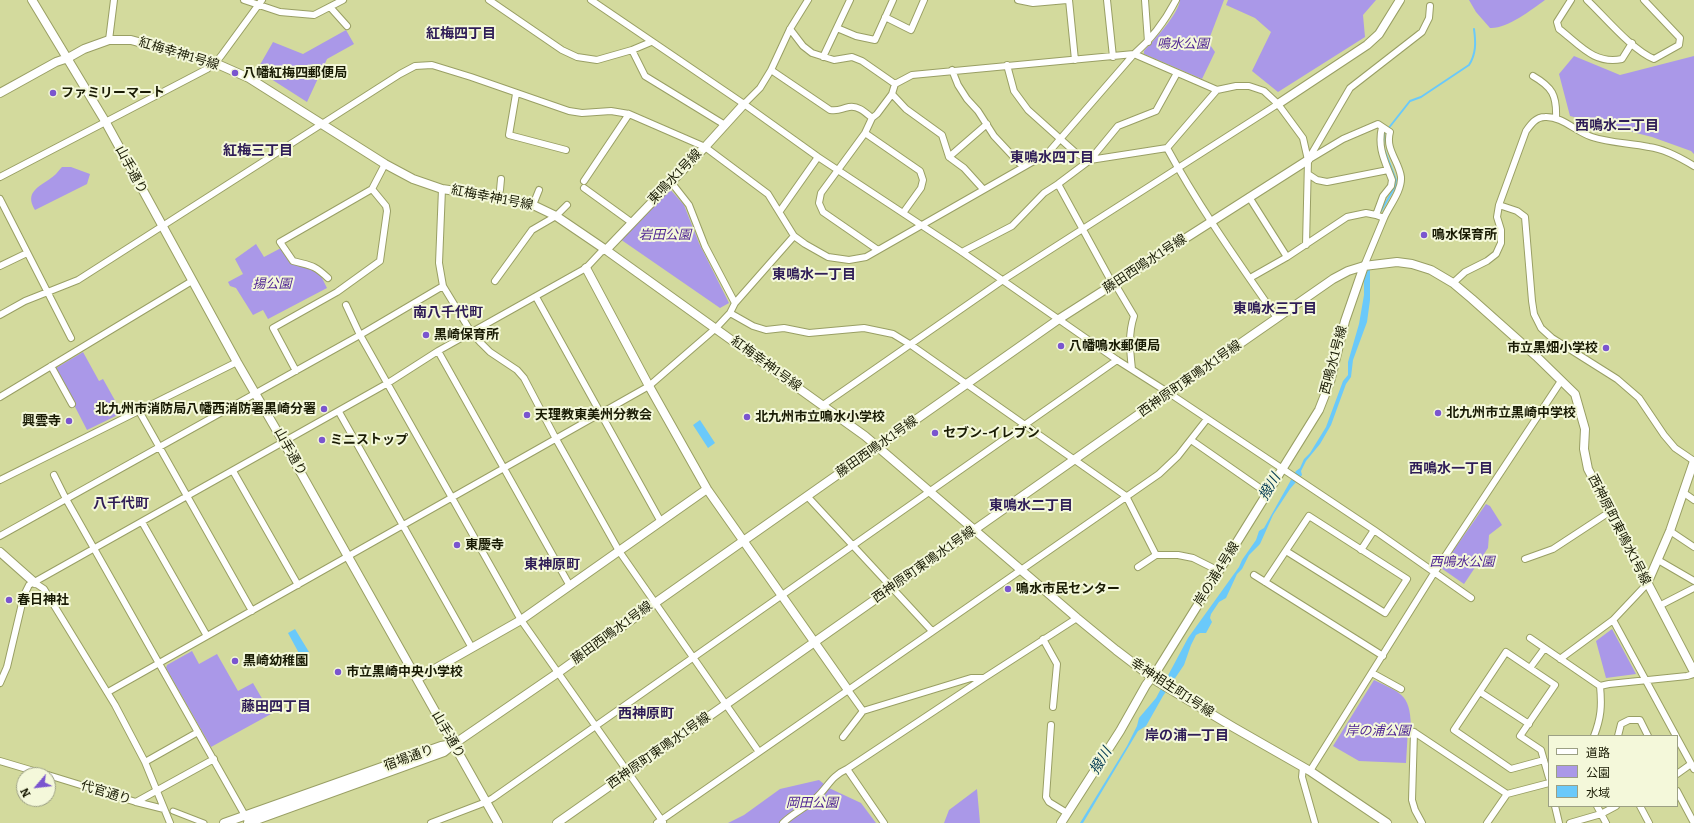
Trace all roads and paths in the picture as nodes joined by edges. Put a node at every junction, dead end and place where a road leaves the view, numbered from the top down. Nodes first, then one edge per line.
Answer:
1 (32, 0) edge
2 (114, 0) edge
3 (244, 0) edge
4 (343, 0) edge
5 (489, 0) edge
6 (590, 0) edge
7 (808, 0) edge
8 (850, 0) edge
9 (893, 0) edge
10 (924, 0) edge
11 (1018, 0) edge
12 (1068, 0) edge
13 (1107, 0) edge
14 (1145, 0) edge
15 (1176, 0) edge
16 (1400, 0) edge
17 (1571, 0) edge
18 (1587, 0) edge
19 (1644, 0) edge
20 (260, 2) edge
21 (1430, 6) dead end
22 (330, 7) junction
23 (885, 17) junction
24 (347, 26) dead end
25 (838, 28) junction
26 (790, 29) junction
27 (109, 40) junction
28 (652, 42) junction
29 (1148, 42) junction
30 (1632, 43) junction
31 (632, 50) junction
32 (1134, 54) junction
33 (823, 57) junction
34 (1113, 57) junction
35 (68, 58) junction
36 (1075, 60) junction
37 (215, 63) junction
38 (1007, 65) junction
39 (771, 70) junction
40 (952, 70) junction
41 (1177, 73) junction
42 (1533, 76) dead end
43 (895, 84) junction
44 (1217, 90) junction
45 (0, 93) edge
46 (516, 94) junction
47 (892, 94) junction
48 (744, 104) junction
49 (1278, 104) junction
50 (629, 114) junction
51 (872, 118) junction
52 (1556, 118) junction
53 (105, 121) junction
54 (322, 123) junction
55 (987, 124) junction
56 (725, 125) junction
57 (1383, 127) junction
58 (865, 133) junction
59 (1060, 140) junction
60 (705, 147) junction
61 (1167, 148) junction
62 (566, 150) dead end
63 (949, 156) junction
64 (818, 157) junction
65 (1090, 160) junction
66 (1308, 160) junction
67 (385, 164) junction
68 (1694, 166) edge
69 (1023, 167) junction
70 (1178, 169) junction
71 (838, 170) junction
72 (1388, 170) junction
73 (1308, 174) junction
74 (0, 177) edge
75 (501, 179) dead end
76 (584, 181) dead end
77 (671, 182) junction
78 (1058, 184) junction
79 (372, 188) junction
80 (442, 188) junction
81 (584, 188) dead end
82 (983, 189) junction
83 (539, 190) dead end
84 (498, 197) junction
85 (1249, 197) junction
86 (0, 199) edge
87 (533, 205) junction
88 (567, 205) dead end
89 (1499, 205) junction
90 (780, 211) junction
91 (902, 213) junction
92 (1376, 215) junction
93 (556, 216) junction
94 (1384, 218) junction
95 (1212, 221) junction
96 (631, 222) junction
97 (920, 225) junction
98 (162, 228) junction
99 (1082, 228) junction
100 (794, 236) junction
101 (1306, 245) junction
102 (606, 250) junction
103 (878, 250) junction
104 (962, 252) junction
105 (27, 253) junction
106 (1287, 257) junction
107 (0, 266) edge
108 (1364, 266) junction
109 (586, 268) junction
110 (328, 278) dead end
111 (1250, 278) junction
112 (1003, 280) junction
113 (192, 281) junction
114 (495, 281) dead end
115 (1452, 283) junction
116 (1114, 284) junction
117 (443, 286) junction
118 (47, 292) junction
119 (536, 297) junction
120 (735, 303) junction
121 (346, 305) dead end
122 (730, 312) junction
123 (0, 315) edge
124 (1277, 318) junction
125 (1059, 319) junction
126 (716, 328) junction
127 (471, 332) junction
128 (360, 335) junction
129 (71, 338) dead end
130 (911, 345) junction
131 (438, 351) junction
132 (1117, 360) junction
133 (237, 362) junction
134 (51, 366) junction
135 (1132, 369) junction
136 (296, 371) junction
137 (1561, 380) junction
138 (388, 383) junction
139 (966, 384) junction
140 (649, 386) junction
141 (255, 392) junction
142 (1169, 393) junction
143 (0, 397) edge
144 (72, 404) dead end
145 (823, 405) junction
146 (139, 411) junction
147 (339, 412) junction
148 (600, 414) junction
149 (1207, 419) junction
150 (1024, 425) junction
151 (556, 439) junction
152 (1191, 440) junction
153 (284, 442) junction
154 (159, 446) junction
155 (877, 447) junction
156 (1074, 460) junction
157 (1694, 461) edge
158 (503, 469) junction
159 (233, 471) junction
160 (1284, 471) junction
161 (54, 475) dead end
162 (0, 480) edge
163 (707, 489) junction
164 (930, 491) junction
165 (1267, 493) junction
166 (1684, 493) junction
167 (187, 496) junction
168 (807, 496) junction
169 (1126, 496) junction
170 (453, 498) junction
171 (66, 499) junction
172 (1694, 500) edge
173 (1611, 511) junction
174 (142, 522) junction
175 (661, 522) junction
176 (403, 526) junction
177 (974, 529) junction
178 (1374, 530) junction
179 (1670, 531) junction
180 (0, 536) edge
181 (743, 541) junction
182 (852, 546) junction
183 (1694, 547) edge
184 (94, 548) junction
185 (1361, 550) junction
186 (619, 551) junction
187 (1286, 551) junction
188 (0, 552) edge
189 (1156, 555) junction
190 (348, 556) junction
191 (1526, 559) dead end
192 (1658, 560) junction
193 (1138, 567) dead end
194 (1022, 569) junction
195 (1219, 571) junction
196 (1434, 573) junction
197 (1254, 575) dead end
198 (1694, 581) edge
199 (1265, 582) junction
200 (35, 583) junction
201 (1647, 584) junction
202 (298, 585) junction
203 (570, 586) junction
204 (892, 588) junction
205 (1694, 588) edge
206 (782, 596) junction
207 (1471, 598) dead end
208 (655, 603) junction
209 (1659, 606) junction
210 (252, 611) junction
211 (1077, 618) junction
212 (521, 620) junction
213 (1613, 620) junction
214 (932, 631) junction
215 (207, 636) junction
216 (1530, 638) dead end
217 (1043, 639) junction
218 (815, 641) junction
219 (472, 648) junction
220 (1544, 649) junction
221 (1383, 656) junction
222 (694, 657) junction
223 (1560, 659) junction
224 (160, 663) junction
225 (1530, 668) junction
226 (559, 672) junction
227 (1372, 673) junction
228 (1694, 673) edge
229 (984, 678) junction
230 (1152, 678) junction
231 (417, 679) junction
232 (1646, 681) junction
233 (0, 683) edge
234 (1600, 686) junction
235 (1401, 689) dead end
236 (848, 690) junction
237 (108, 692) junction
238 (1480, 692) junction
239 (726, 703) junction
240 (1053, 707) dead end
241 (863, 711) junction
242 (1528, 724) junction
243 (1050, 725) dead end
244 (596, 726) junction
245 (198, 732) junction
246 (1594, 735) edge
247 (1618, 735) edge
248 (1648, 735) edge
249 (1675, 735) edge
250 (843, 738) dead end
251 (1678, 741) edge
252 (454, 744) junction
253 (759, 752) junction
254 (214, 759) junction
255 (1544, 760) junction
256 (0, 761) edge
257 (145, 762) junction
258 (21, 767) edge
259 (1693, 767) edge
260 (847, 769) junction
261 (1307, 769) junction
262 (629, 772) junction
263 (1548, 774) edge
264 (1678, 774) edge
265 (56, 777) edge
266 (1548, 783) edge
267 (157, 790) junction
268 (1678, 793) edge
269 (1507, 794) junction
270 (136, 802) junction
271 (486, 802) junction
272 (1555, 807) edge
273 (1598, 807) edge
274 (1614, 807) edge
275 (1641, 807) edge
276 (164, 809) junction
277 (173, 811) dead end
278 (1068, 812) junction
279 (1601, 814) junction
280 (247, 821) edge
281 (661, 822) edge
282 (170, 823) edge
283 (204, 823) edge
284 (224, 823) edge
285 (430, 823) edge
286 (498, 823) edge
287 (557, 823) edge
288 (783, 823) edge
289 (884, 823) edge
290 (1061, 823) edge
291 (1315, 823) edge
292 (1387, 823) edge
293 (1422, 823) edge
294 (1487, 823) edge
295 (1559, 823) edge
296 (1570, 823) edge
297 (1606, 823) edge
298 (1649, 823) edge
299 (1694, 823) edge

1 - 35 street, 山手通り
2 - 27 street
3 - 20 street
4 - 22 street
5 - 31 street
6 - 28 street
7 - 26 street
8 - 25 street
9 - 23 street
10 - 23 street
11 - 12 street
12 - 36 street
13 - 34 street
14 - 29 street
15 - 29 street
16 - 49 street
17 - 30 street
18 - 30 street
19 - 30 street
20 - 22 street
20 - 37 street
21 - 66 street
22 - 24 street
23 - 25 street
25 - 33 street
26 - 33 street
26 - 39 street
27 - 35 street, 紅梅幸神1号線
27 - 37 street, 紅梅幸神1号線
28 - 31 street
28 - 48 street
29 - 32 street
31 - 56 street
32 - 34 street
32 - 41 street
32 - 59 street
33 - 43 street
34 - 36 street
35 - 45 street, 紅梅幸神1号線
35 - 53 street, 山手通り
36 - 38 street
37 - 53 street
37 - 54 street, 紅梅幸神1号線
38 - 40 street
38 - 59 street
39 - 48 street
39 - 51 street
40 - 43 street
40 - 55 street
41 - 44 street
41 - 65 street
42 - 52 street
43 - 47 street
44 - 49 street
44 - 61 street
46 - 50 street
46 - 54 street
46 - 62 street
47 - 51 street
47 - 63 street
48 - 56 street, 東鳴水1号線
48 - 64 street
49 - 66 street
49 - 70 street
50 - 60 street
50 - 76 street
51 - 58 street
52 - 68 street
52 - 89 street
53 - 74 street
53 - 98 street, 山手通り
54 - 67 street, 紅梅幸神1号線
54 - 98 street
55 - 63 street
55 - 69 street
56 - 60 street, 東鳴水1号線
57 - 66 street
57 - 72 street
57 - 94 street
58 - 71 street
58 - 91 street
59 - 65 street
59 - 69 street
60 - 77 street, 東鳴水1号線
60 - 90 street
61 - 65 street
61 - 70 street
63 - 82 street
64 - 71 street
64 - 90 street
65 - 78 street
66 - 73 street
66 - 85 street, 藤田西鳴水1号線
67 - 79 street
67 - 80 street, 紅梅幸神1号線
69 - 82 street
70 - 95 street
70 - 99 street
71 - 91 street
71 - 103 street
72 - 73 street
72 - 92 street
73 - 101 street
75 - 84 street
77 - 96 street, 東鳴水1号線
77 - 120 street
78 - 99 street
78 - 104 street
79 - 110 street
79 - 136 street
80 - 84 street, 紅梅幸神1号線
80 - 117 street
81 - 96 street
82 - 97 street
83 - 87 street
84 - 87 street, 紅梅幸神1号線
85 - 95 street, 藤田西鳴水1号線
85 - 106 street
86 - 105 street
87 - 93 street, 紅梅幸神1号線
88 - 93 street
89 - 115 street
89 - 157 street
90 - 100 street
91 - 97 street
92 - 94 street
92 - 101 street
93 - 102 street, 紅梅幸神1号線
93 - 114 street
94 - 108 street
95 - 111 street
95 - 116 street, 藤田西鳴水1号線
96 - 102 street, 東鳴水1号線
97 - 103 street
97 - 104 street
98 - 113 street, 山手通り
98 - 118 street
99 - 112 street
99 - 116 street
100 - 103 street
100 - 120 street
101 - 106 street
102 - 109 street
102 - 126 street, 紅梅幸神1号線
104 - 112 street
105 - 107 street
105 - 118 street
106 - 111 street
108 - 115 street, 西神原町東鳴水1号線
108 - 124 street, 西神原町東鳴水1号線
108 - 160 street, 西鳴水1号線
109 - 119 street
109 - 140 street
111 - 124 street
112 - 125 street
112 - 130 street
113 - 133 street, 山手通り
113 - 134 street
115 - 137 street, 西神原町東鳴水1号線
116 - 125 street, 藤田西鳴水1号線
116 - 135 street
117 - 127 street
117 - 128 street
118 - 123 street
118 - 129 street
119 - 127 street
119 - 148 street
120 - 122 street
121 - 128 street
122 - 126 street
122 - 130 street
124 - 142 street, 西神原町東鳴水1号線
125 - 132 street
125 - 139 street, 藤田西鳴水1号線
126 - 140 street
126 - 145 street, 紅梅幸神1号線
127 - 131 street
127 - 151 street
128 - 136 street
128 - 138 street
130 - 139 street
130 - 145 street
131 - 138 street
131 - 158 street
132 - 135 street
132 - 150 street
133 - 141 street, 山手通り
133 - 146 street
134 - 143 street
134 - 144 street
135 - 142 street
136 - 141 street
137 - 173 street, 西神原町東鳴水1号線
137 - 196 street
138 - 147 street
138 - 170 street
139 - 150 street
139 - 155 street, 藤田西鳴水1号線
140 - 148 street
140 - 163 street
141 - 153 street, 山手通り
141 - 154 street
142 - 149 street
142 - 156 street, 西神原町東鳴水1号線
145 - 155 street, 紅梅幸神1号線
146 - 154 street
146 - 162 street
147 - 153 street
147 - 176 street
148 - 151 street
148 - 175 street
149 - 152 street
149 - 160 street
150 - 156 street
150 - 164 street
151 - 158 street
151 - 186 street
152 - 165 street
152 - 169 street
153 - 159 street
153 - 190 street, 山手通り
154 - 167 street
154 - 171 street
155 - 164 street, 紅梅幸神1号線
155 - 168 street, 藤田西鳴水1号線
156 - 169 street
156 - 177 street, 西神原町東鳴水1号線
157 - 166 street
158 - 170 street
158 - 203 street
159 - 167 street
159 - 202 street
160 - 165 street, 岸の浦4号線
160 - 178 street
161 - 171 street
163 - 175 street
163 - 181 street
164 - 177 street, 紅梅幸神1号線
164 - 182 street
165 - 195 street, 岸の浦4号線
166 - 172 street
166 - 179 street
167 - 174 street
167 - 210 street
168 - 181 street, 藤田西鳴水1号線
168 - 182 street
169 - 189 street
169 - 194 street
170 - 176 street
170 - 212 street
171 - 180 street
171 - 184 street
173 - 191 street
173 - 201 street, 西神原町東鳴水1号線
174 - 184 street
174 - 215 street
175 - 186 street
176 - 190 street
176 - 219 street
177 - 194 street, 幸神相生町1号線
177 - 204 street, 西神原町東鳴水1号線
178 - 185 street
178 - 196 street
179 - 183 street
179 - 192 street
181 - 206 street
181 - 208 street, 藤田西鳴水1号線
182 - 204 street
182 - 206 street
184 - 200 street
184 - 224 street
185 - 187 street
185 - 187 street
186 - 203 street
186 - 208 street
187 - 199 street
188 - 200 street
189 - 193 street
189 - 195 street
190 - 202 street
190 - 231 street, 山手通り
192 - 198 street
192 - 201 street
194 - 211 street, 幸神相生町1号線
194 - 214 street
195 - 230 street, 岸の浦4号線
196 - 207 street
196 - 221 street
197 - 199 street
199 - 221 street
200 - 233 street
200 - 237 street
201 - 209 street, 西神原町東鳴水1号線
201 - 213 street
202 - 210 street
203 - 212 street
204 - 214 street
204 - 218 street, 西神原町東鳴水1号線
205 - 209 street
206 - 218 street
206 - 222 street
208 - 222 street
208 - 226 street, 藤田西鳴水1号線
209 - 228 street, 西神原町東鳴水1号線
210 - 215 street
211 - 217 street
211 - 230 street, 幸神相生町1号線
212 - 219 street
212 - 226 street
213 - 223 street
213 - 232 street
214 - 236 street
215 - 224 street
216 - 220 street
217 - 229 street
217 - 240 street
218 - 236 street
218 - 239 street, 西神原町東鳴水1号線
219 - 231 street
220 - 223 street
220 - 225 street
221 - 227 street
222 - 239 street
222 - 244 street
223 - 234 street
224 - 237 street
224 - 245 street
225 - 238 street
225 - 242 street
226 - 244 street
226 - 252 street, 藤田西鳴水1号線
227 - 235 street
227 - 261 street
228 - 232 street
229 - 241 street
229 - 260 street
230 - 261 street, 幸神相生町1号線
230 - 278 street, 岸の浦4号線
231 - 252 street, 山手通り
232 - 234 street
232 - 249 street
234 - 246 street
236 - 241 street
236 - 253 street
237 - 257 street
238 - 242 street
238 - 255 street
239 - 253 street
239 - 262 street, 西神原町東鳴水1号線
241 - 250 street
242 - 255 street
243 - 278 street
244 - 262 street
244 - 271 street
245 - 254 street
245 - 257 street
247 - 248 street
251 - 259 street
252 - 271 street, 山手通り
252 - 280 street, 宿場通り
253 - 281 street
254 - 267 street
254 - 280 street
255 - 263 street
256 - 258 street, 代官通り
257 - 267 street
259 - 264 street
260 - 288 street
260 - 289 street
261 - 291 street
261 - 292 street, 幸神相生町1号線
262 - 281 street
262 - 287 street, 西神原町東鳴水1号線
265 - 270 street, 代官通り
266 - 269 street
267 - 270 street
267 - 276 street
268 - 299 street
269 - 293 street
269 - 294 street
270 - 276 street, 代官通り
271 - 285 street
271 - 286 street, 山手通り
272 - 295 street
273 - 279 street
274 - 279 street
275 - 298 street
276 - 282 street
277 - 283 street
278 - 290 street, 岸の浦4号線
279 - 296 street
279 - 297 street
280 - 284 street, 宿場通り

